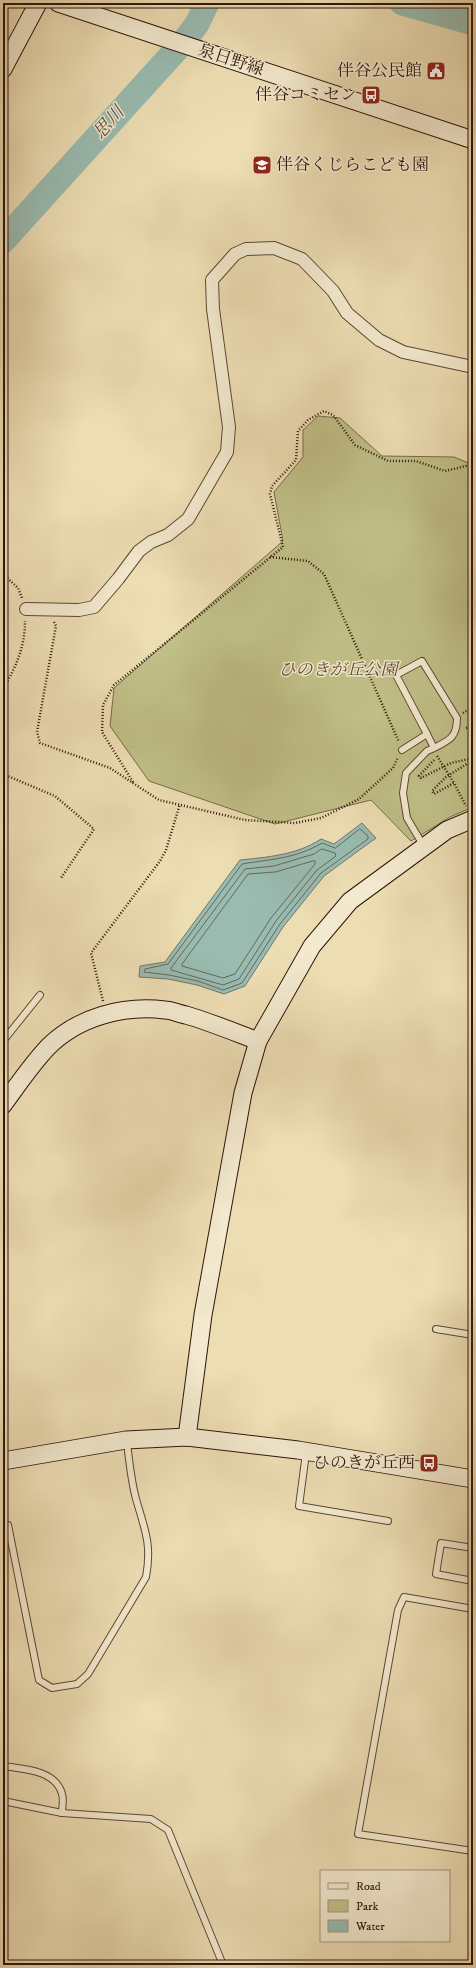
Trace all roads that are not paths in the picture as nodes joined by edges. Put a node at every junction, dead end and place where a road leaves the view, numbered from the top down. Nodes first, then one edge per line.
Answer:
1 (38, 3) edge
2 (58, 3) edge
3 (3, 69) edge
4 (473, 140) edge
5 (473, 366) edge
6 (26, 609) road end
7 (427, 734) junction
8 (434, 748) junction
9 (402, 750) road end
10 (471, 815) edge
11 (424, 847) junction
12 (40, 995) dead end
13 (3, 1041) edge
14 (258, 1041) junction
15 (3, 1105) edge
16 (436, 1329) dead end
17 (473, 1336) edge
18 (187, 1437) junction
19 (126, 1440) junction
20 (306, 1451) junction
21 (3, 1461) edge
22 (473, 1479) edge
23 (388, 1522) dead end
24 (8, 1525) dead end
25 (473, 1548) edge
26 (473, 1580) edge
27 (473, 1609) edge
28 (3, 1766) edge
29 (3, 1800) edge
30 (62, 1813) junction
31 (473, 1851) edge
32 (223, 1965) edge

1 - 3 street
2 - 4 street, 泉日野線
5 - 6 street
7 - 8 lane
7 - 8 lane
7 - 9 lane
8 - 11 lane
10 - 11 street
11 - 14 street
12 - 13 lane
14 - 15 street
14 - 18 street
16 - 17 lane
18 - 19 street
18 - 20 street
19 - 21 street
19 - 24 lane
20 - 22 street
20 - 23 lane
25 - 26 lane
27 - 31 lane
28 - 30 lane
29 - 30 lane
30 - 32 lane

